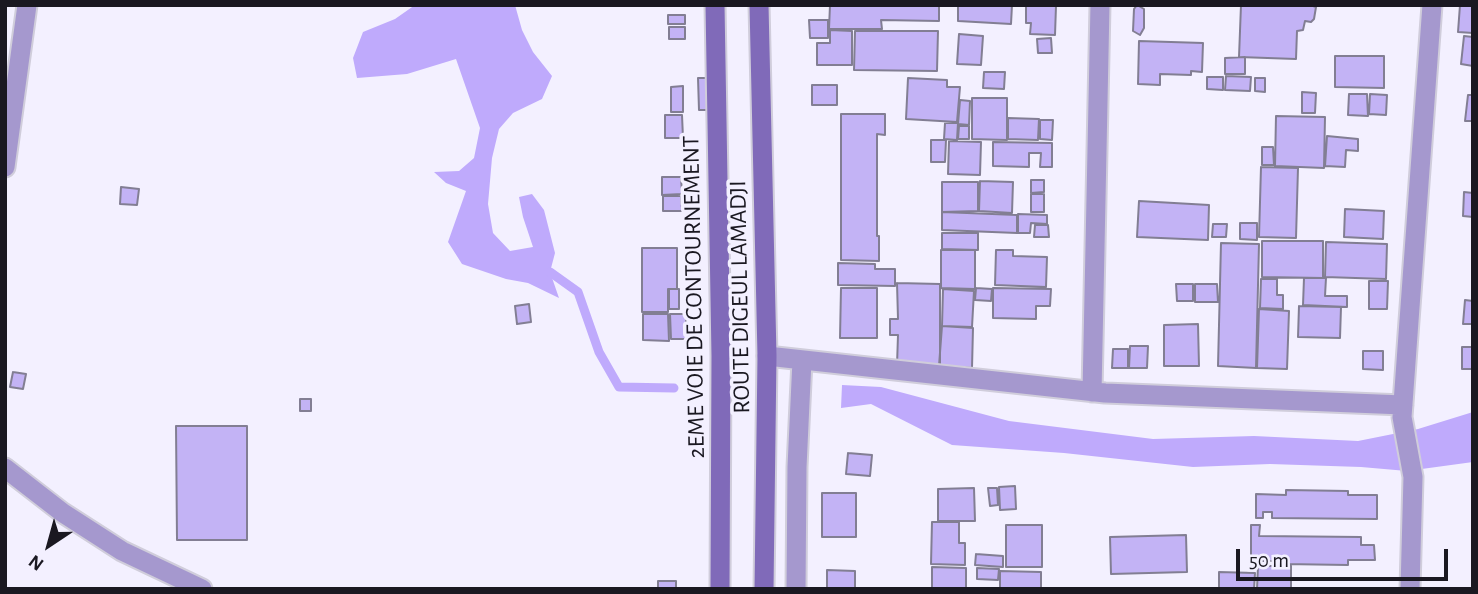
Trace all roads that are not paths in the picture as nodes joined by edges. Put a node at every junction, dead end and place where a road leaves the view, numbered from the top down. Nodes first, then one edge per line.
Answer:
1 (27, 5) edge
2 (715, 5) edge
3 (758, 5) edge
4 (1100, 5) edge
5 (1432, 5) edge
6 (9, 115) edge
7 (5, 167) edge
8 (767, 356) junction
9 (802, 360) junction
10 (1091, 392) junction
11 (1402, 411) junction
12 (5, 468) edge
13 (202, 589) edge
14 (720, 589) edge
15 (764, 589) edge
16 (796, 589) edge
17 (1410, 589) edge

1 - 6 street
2 - 14 main road, 2EME VOIE DE CONTOURNEMENT
3 - 8 main road, ROUTE DIGEUL LAMADJI
4 - 10 street
5 - 11 street
6 - 7 street
8 - 9 street
8 - 15 main road, ROUTE DIGEUL LAMADJI
9 - 10 street
9 - 16 street
10 - 11 street
11 - 17 street
12 - 13 street

